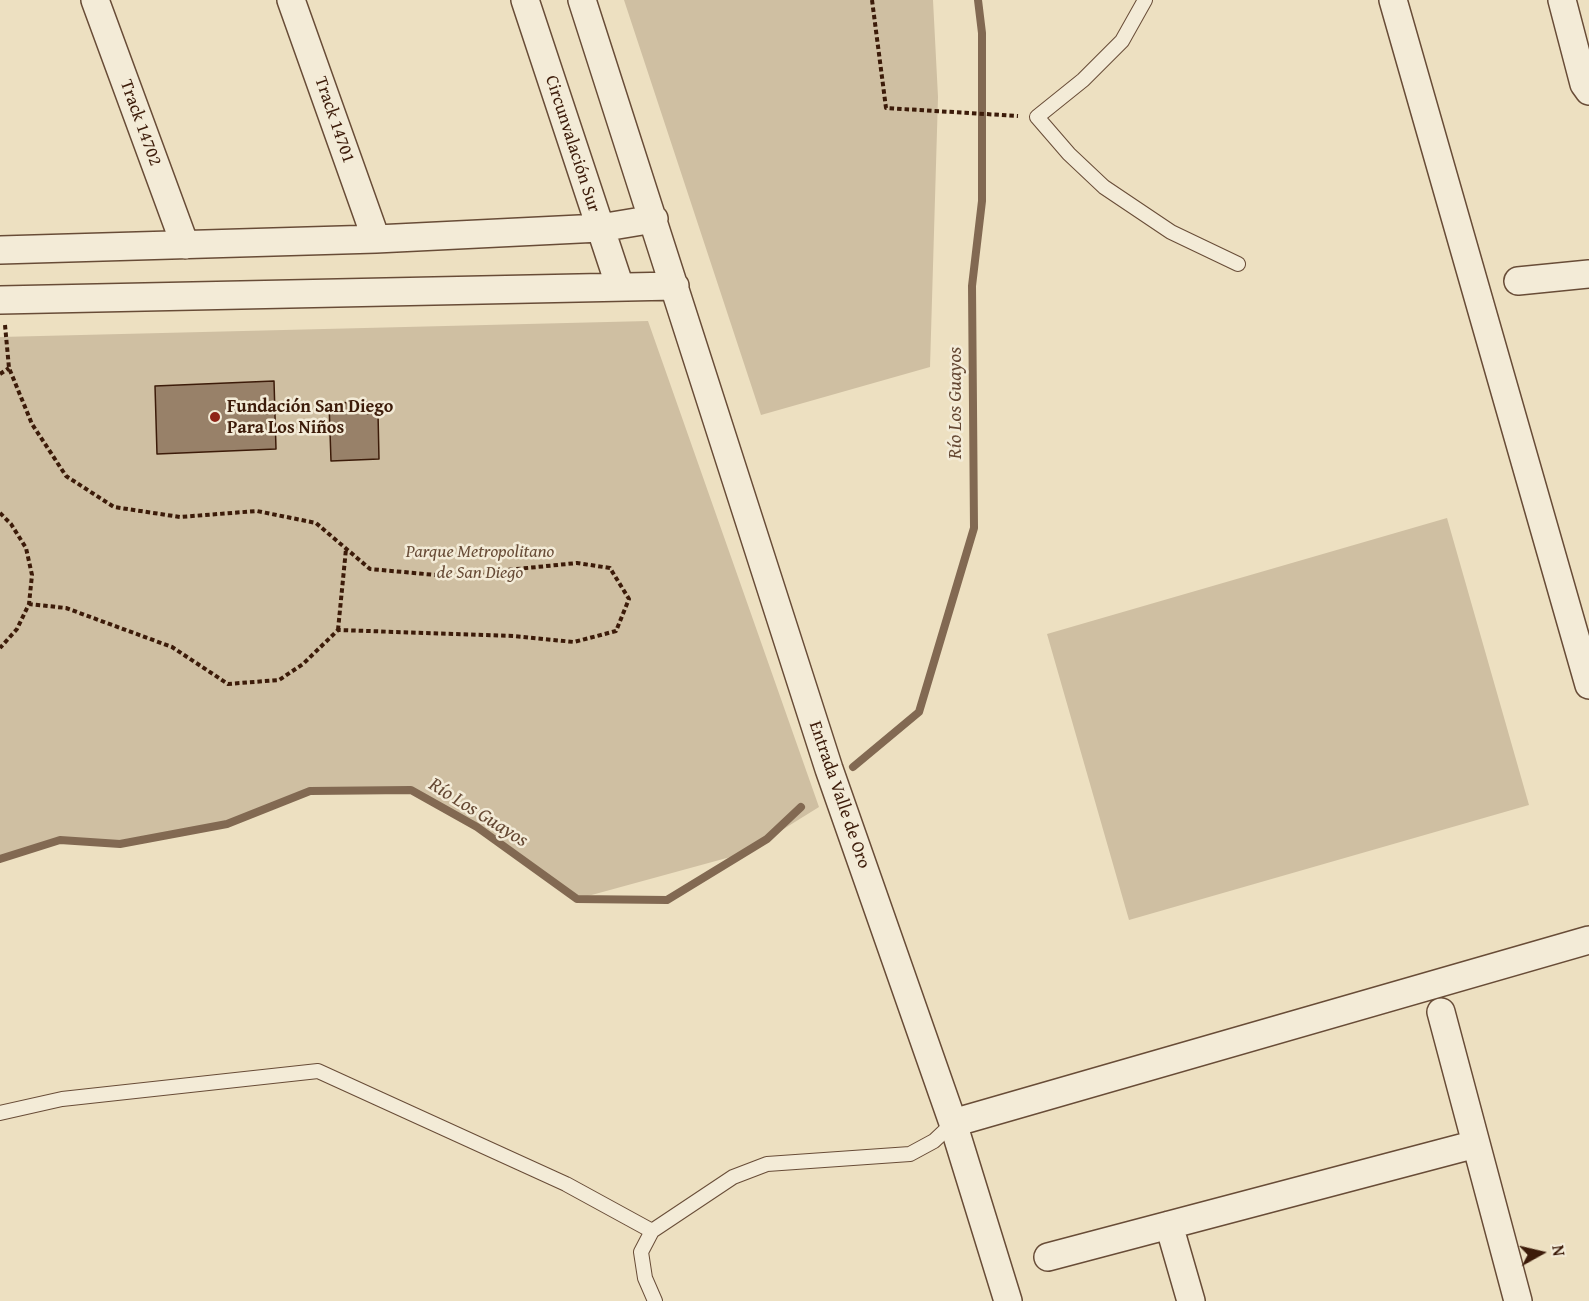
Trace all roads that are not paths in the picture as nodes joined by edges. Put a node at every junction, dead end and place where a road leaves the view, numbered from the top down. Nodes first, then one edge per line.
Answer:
1 (95, 0) edge
2 (291, 0) edge
3 (525, 0) edge
4 (582, 0) edge
5 (1145, 0) edge
6 (1393, 0) edge
7 (1562, 0) edge
8 (1589, 91) edge
9 (654, 219) junction
10 (600, 228) junction
11 (376, 239) junction
12 (185, 245) junction
13 (0, 250) edge
14 (1239, 264) dead end
15 (1589, 274) edge
16 (1518, 281) dead end
17 (675, 286) junction
18 (620, 287) junction
19 (1, 300) edge
20 (1589, 685) edge
21 (1589, 940) edge
22 (1441, 1012) dead end
23 (0, 1113) edge
24 (953, 1122) junction
25 (1476, 1144) junction
26 (1169, 1225) junction
27 (652, 1231) junction
28 (1048, 1257) dead end
29 (655, 1301) edge
30 (1008, 1301) edge
31 (1191, 1301) edge
32 (1518, 1301) edge

1 - 12 street, Track 14702
2 - 11 street, Track 14701
3 - 10 street, Circunvalación Sur
4 - 9 street
5 - 14 lane
6 - 20 street
7 - 8 street
9 - 10 street
9 - 17 street
10 - 11 street
10 - 18 street, Circunvalación Sur
11 - 12 street
12 - 13 street
15 - 16 street
17 - 18 street
17 - 24 street, Entrada Valle de Oro
18 - 19 street
21 - 24 street
22 - 25 street
23 - 27 lane
24 - 27 lane
24 - 30 street, Entrada Valle de Oro
25 - 26 street
25 - 32 street
26 - 28 street
26 - 31 street
27 - 29 lane

